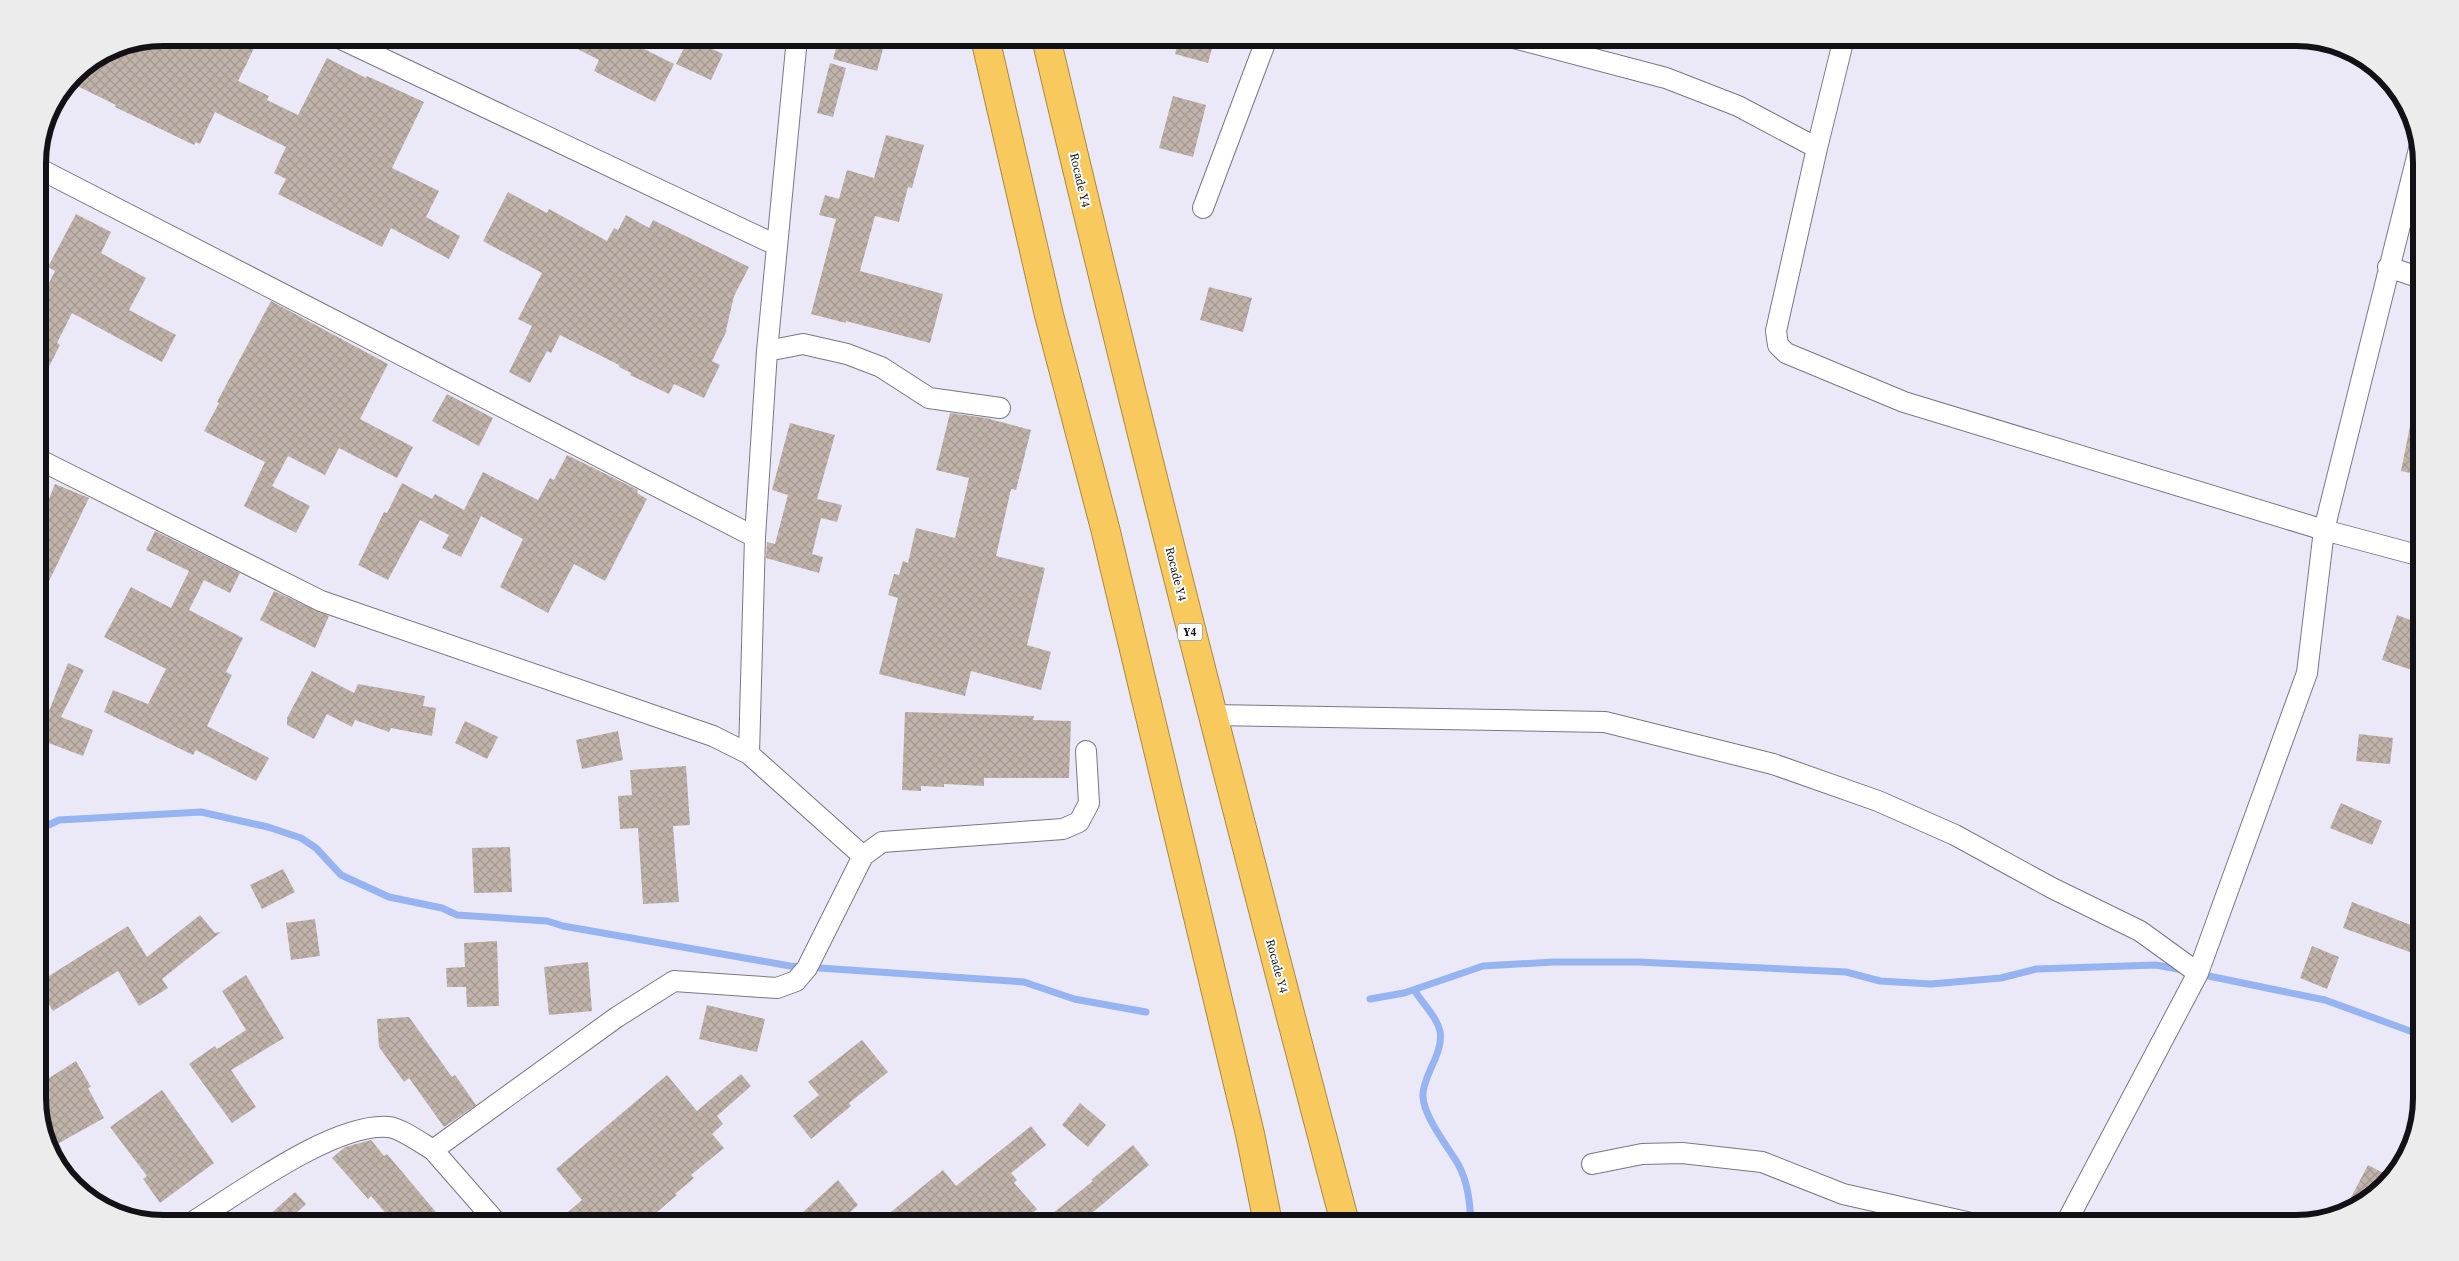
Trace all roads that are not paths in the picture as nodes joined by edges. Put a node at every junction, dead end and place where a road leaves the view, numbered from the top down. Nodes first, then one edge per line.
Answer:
1 (1264, 46) edge
2 (1546, 46) edge
3 (1842, 46) edge
4 (358, 47) edge
5 (796, 47) edge
6 (987, 47) edge
7 (1048, 47) edge
8 (1817, 148) junction
9 (47, 173) edge
10 (2412, 176) edge
11 (1203, 208) dead end
12 (776, 245) junction
13 (2388, 267) junction
14 (2412, 275) edge
15 (767, 351) junction
16 (1000, 408) dead end
17 (47, 464) edge
18 (2324, 530) junction
19 (755, 537) junction
20 (2412, 554) edge
21 (1211, 715) junction
22 (1086, 751) dead end
23 (749, 754) junction
24 (863, 856) junction
25 (2198, 973) junction
26 (433, 1150) junction
27 (1592, 1164) dead end
28 (205, 1215) edge
29 (489, 1215) edge
30 (1266, 1215) edge
31 (1342, 1215) edge
32 (1933, 1215) edge
33 (2071, 1215) edge

1 - 11 street
2 - 8 street
3 - 8 street
4 - 12 street
5 - 12 street
6 - 30 highway
7 - 21 highway, Rocade Y4 / Y4
8 - 18 street
9 - 19 street
10 - 13 street
12 - 15 street
13 - 14 street
13 - 18 street
15 - 16 street
15 - 19 street
17 - 23 street
18 - 20 street
18 - 25 street
19 - 23 street
21 - 25 street
21 - 31 highway, Rocade Y4 / Y4
22 - 24 street
23 - 24 street
24 - 26 street
25 - 33 street
26 - 28 street
26 - 29 street
27 - 32 street

